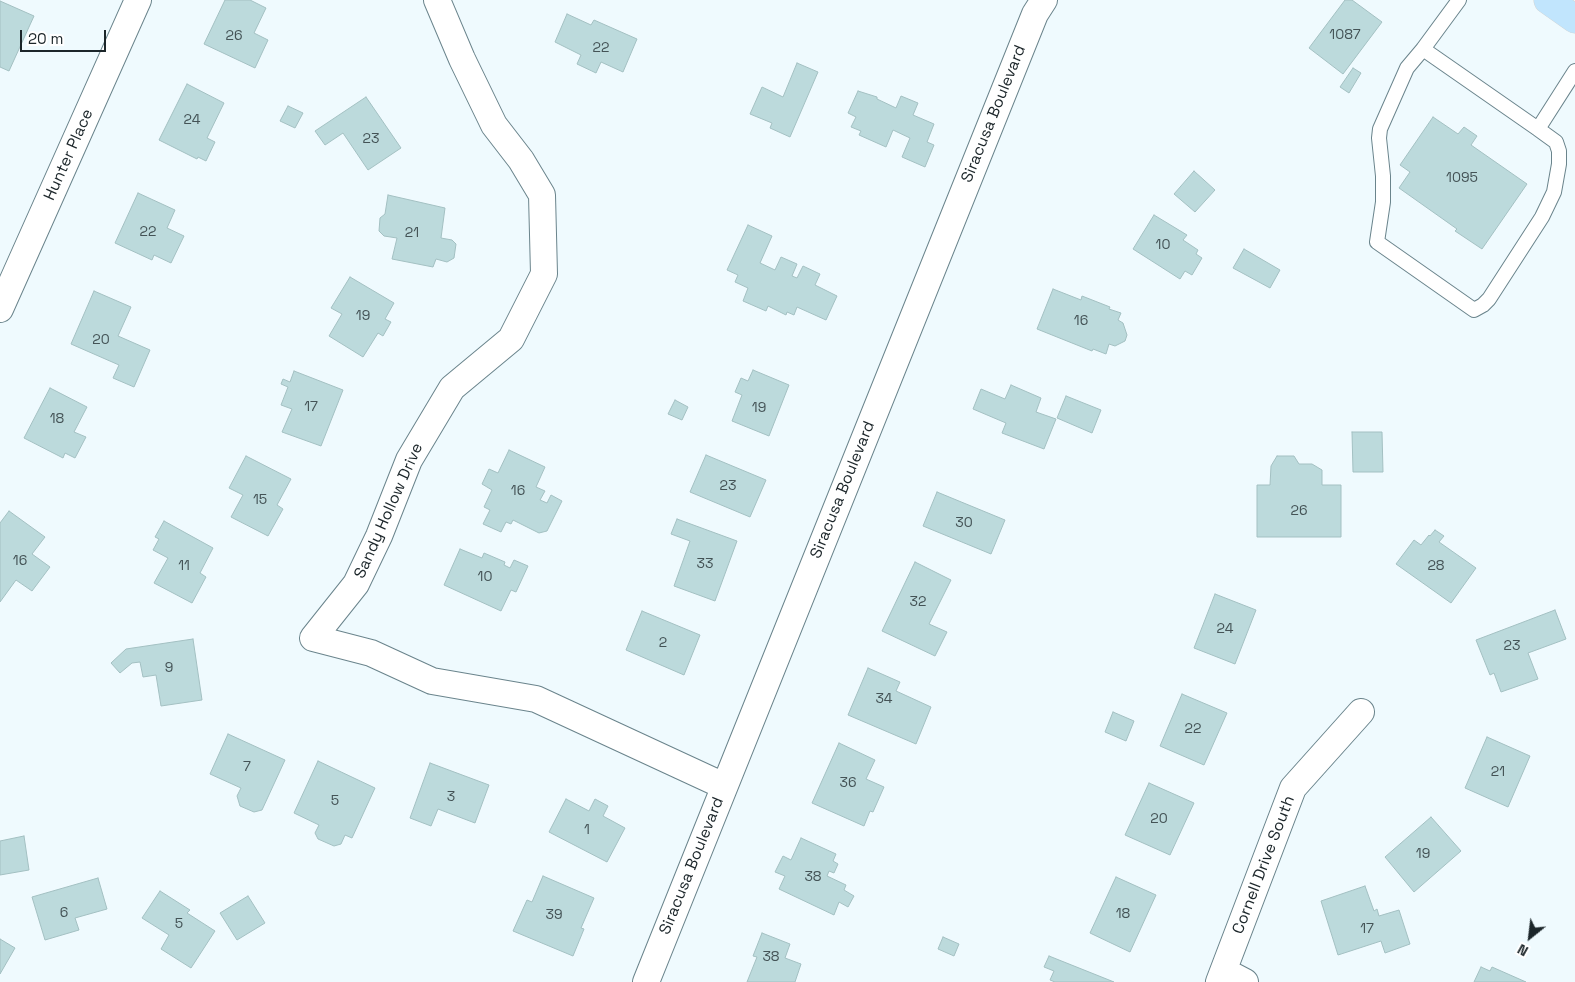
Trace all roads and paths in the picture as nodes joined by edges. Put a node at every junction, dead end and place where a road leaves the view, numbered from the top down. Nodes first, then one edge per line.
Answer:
1 (138, 0) edge
2 (436, 0) edge
3 (1044, 0) edge
4 (1459, 0) edge
5 (1423, 49) junction
6 (1575, 71) edge
7 (1538, 130) junction
8 (0, 309) edge
9 (1361, 712) dead end
10 (724, 786) junction
11 (1229, 978) edge
12 (646, 982) edge

1 - 8 street, Hunter Place
2 - 10 street, Sandy Hollow Drive
3 - 10 street, Siracusa Boulevard
4 - 5 lane
5 - 7 lane
5 - 7 lane
6 - 7 lane
9 - 11 street, Cornell Drive South
10 - 12 street, Siracusa Boulevard

